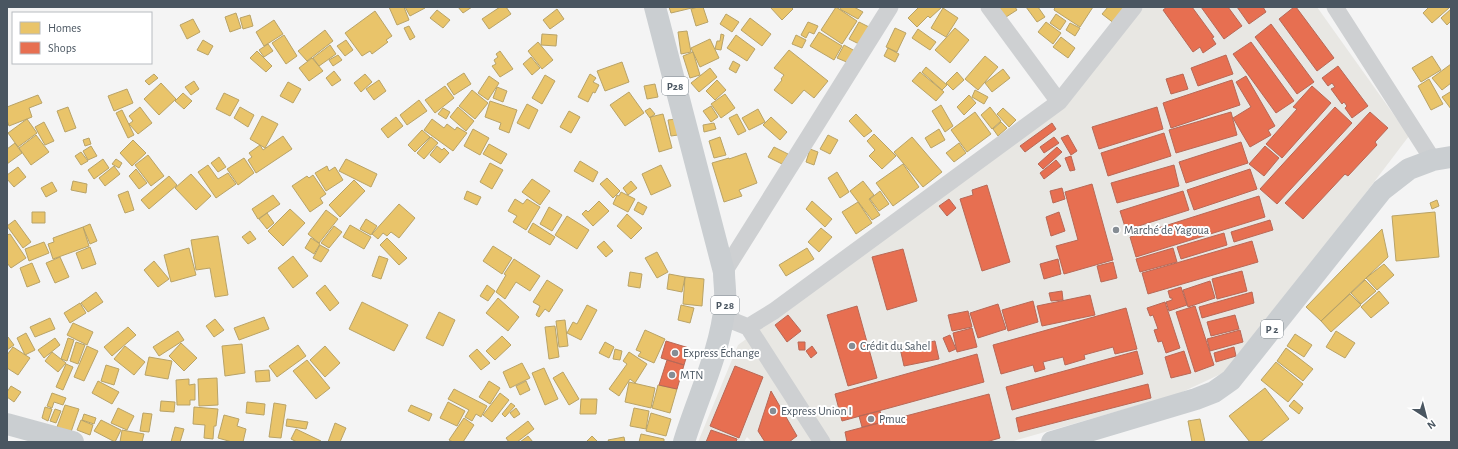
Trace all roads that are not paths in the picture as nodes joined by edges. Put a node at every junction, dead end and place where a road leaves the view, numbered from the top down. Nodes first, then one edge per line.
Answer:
1 (655, 7) edge
2 (890, 7) edge
3 (989, 7) edge
4 (1134, 7) edge
5 (1335, 7) edge
6 (1059, 102) junction
7 (1442, 159) edge
8 (696, 165) joint
9 (724, 272) junction
10 (723, 317) junction
11 (748, 327) junction
12 (7, 424) edge
13 (73, 442) edge
14 (684, 442) edge
15 (822, 442) edge
16 (1052, 442) edge

1 - 8 main road, P28
2 - 9 street
3 - 6 street
4 - 6 street
5 - 7 street
6 - 11 street
7 - 16 main road, P 2
8 - 9 main road, P 28
9 - 10 main road, P 28
10 - 11 street
10 - 14 main road, P 28
11 - 15 street
12 - 13 main road

